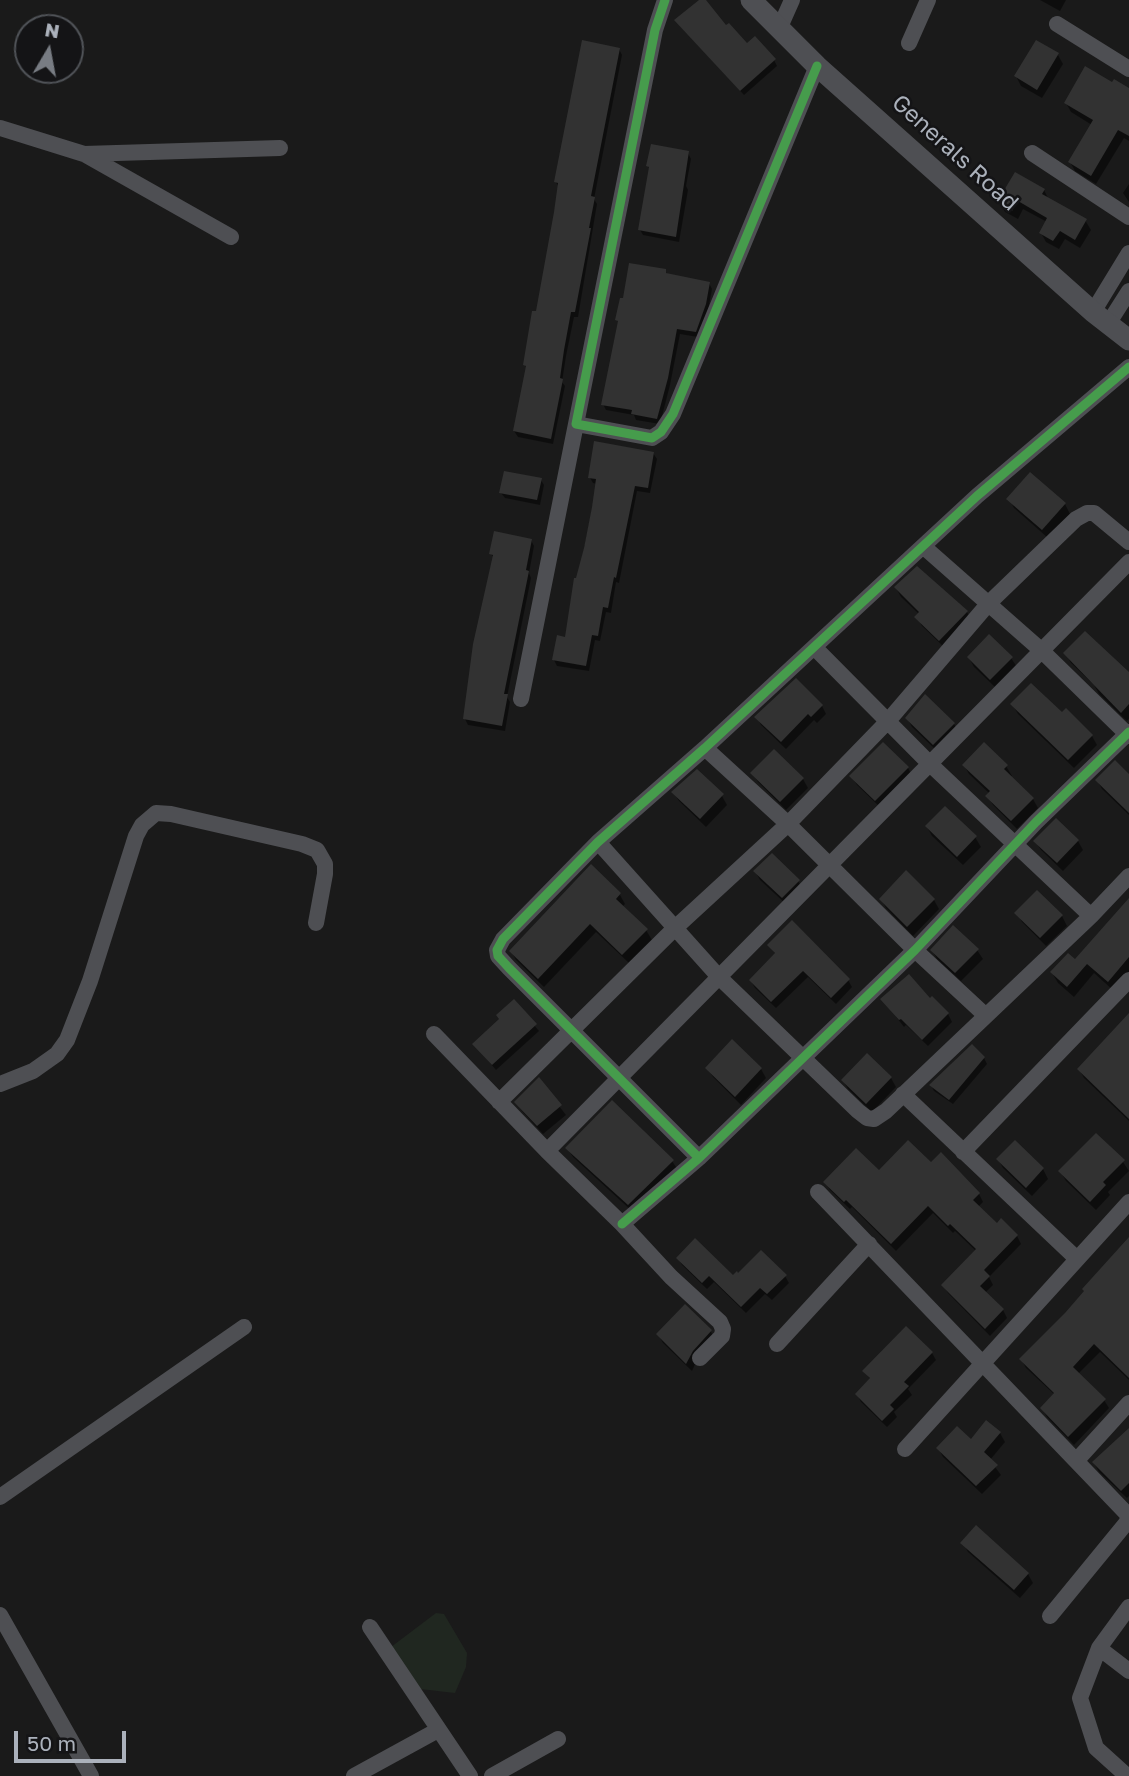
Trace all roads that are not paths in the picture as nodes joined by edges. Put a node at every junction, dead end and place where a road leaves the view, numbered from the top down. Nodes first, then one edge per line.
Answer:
1 (665, 0) edge
2 (751, 0) edge
3 (792, 0) edge
4 (928, 0) edge
5 (1057, 24) dead end
6 (780, 27) junction
7 (909, 43) dead end
8 (817, 66) junction
9 (1129, 69) edge
10 (0, 128) edge
11 (280, 148) dead end
12 (1032, 153) dead end
13 (84, 154) junction
14 (1129, 217) edge
15 (231, 237) dead end
16 (1129, 253) edge
17 (1129, 291) edge
18 (1101, 318) junction
19 (1129, 340) edge
20 (1129, 367) edge
21 (576, 424) junction
22 (1129, 542) edge
23 (924, 547) junction
24 (1129, 562) edge
25 (989, 603) junction
26 (815, 648) junction
27 (1042, 651) junction
28 (520, 699) dead end
29 (888, 721) junction
30 (1128, 734) edge
31 (705, 748) junction
32 (930, 764) junction
33 (788, 824) junction
34 (598, 842) junction
35 (1016, 842) junction
36 (829, 866) junction
37 (1129, 876) edge
38 (1091, 916) junction
39 (316, 923) dead end
40 (675, 928) junction
41 (915, 950) junction
42 (719, 977) junction
43 (1129, 980) edge
44 (985, 1015) junction
45 (570, 1031) junction
46 (434, 1034) dead end
47 (803, 1057) junction
48 (620, 1078) junction
49 (0, 1084) edge
50 (903, 1094) junction
51 (499, 1102) junction
52 (547, 1150) junction
53 (963, 1152) junction
54 (699, 1158) junction
55 (818, 1192) dead end
56 (1129, 1202) edge
57 (622, 1224) junction
58 (869, 1244) junction
59 (1077, 1259) junction
60 (244, 1327) dead end
61 (777, 1344) dead end
62 (700, 1358) dead end
63 (984, 1362) junction
64 (1129, 1404) edge
65 (905, 1449) dead end
66 (1077, 1460) junction
67 (0, 1497) edge
68 (1129, 1607) edge
69 (0, 1615) edge
70 (1050, 1616) dead end
71 (370, 1628) dead end
72 (1099, 1648) junction
73 (1129, 1671) edge
74 (438, 1730) junction
75 (558, 1739) dead end
76 (91, 1776) edge
77 (355, 1776) edge
78 (470, 1776) edge
79 (492, 1776) edge
80 (1127, 1776) edge

1 - 21 street
2 - 6 street, Generals Road
3 - 6 street
4 - 7 street
5 - 9 street
6 - 8 street, Generals Road
8 - 18 street, Generals Road
8 - 21 street
10 - 13 street
11 - 13 street
12 - 14 street
13 - 15 street
16 - 18 street
17 - 18 street
18 - 19 street, Generals Road
20 - 23 street
21 - 28 street
22 - 25 street
23 - 25 street
23 - 26 street
24 - 27 street
25 - 27 street
25 - 29 street
26 - 29 street
26 - 31 street
27 - 30 street
27 - 32 street
29 - 32 street
29 - 33 street
30 - 35 street
31 - 33 street
31 - 34 street
32 - 35 street
32 - 36 street
33 - 36 street
33 - 40 street
34 - 40 street
34 - 45 street
35 - 38 street
35 - 41 street
36 - 41 street
36 - 42 street
37 - 38 street
38 - 44 street
39 - 49 street
40 - 42 street
40 - 45 street
41 - 44 street
41 - 47 street
42 - 47 street
42 - 48 street
43 - 53 street
44 - 50 street
45 - 48 street
45 - 51 street
46 - 51 street
47 - 50 street
47 - 54 street
48 - 52 street
48 - 54 street
50 - 53 street
51 - 52 street
52 - 57 street
53 - 59 street
54 - 57 street
55 - 58 street
56 - 59 street
57 - 62 street
58 - 61 street
58 - 63 street
59 - 63 street
60 - 67 street
63 - 65 street
63 - 66 street
64 - 66 street
66 - 70 street
68 - 72 street
69 - 76 street
71 - 74 street
72 - 73 street
72 - 80 street
74 - 77 street
74 - 78 street
75 - 79 street

